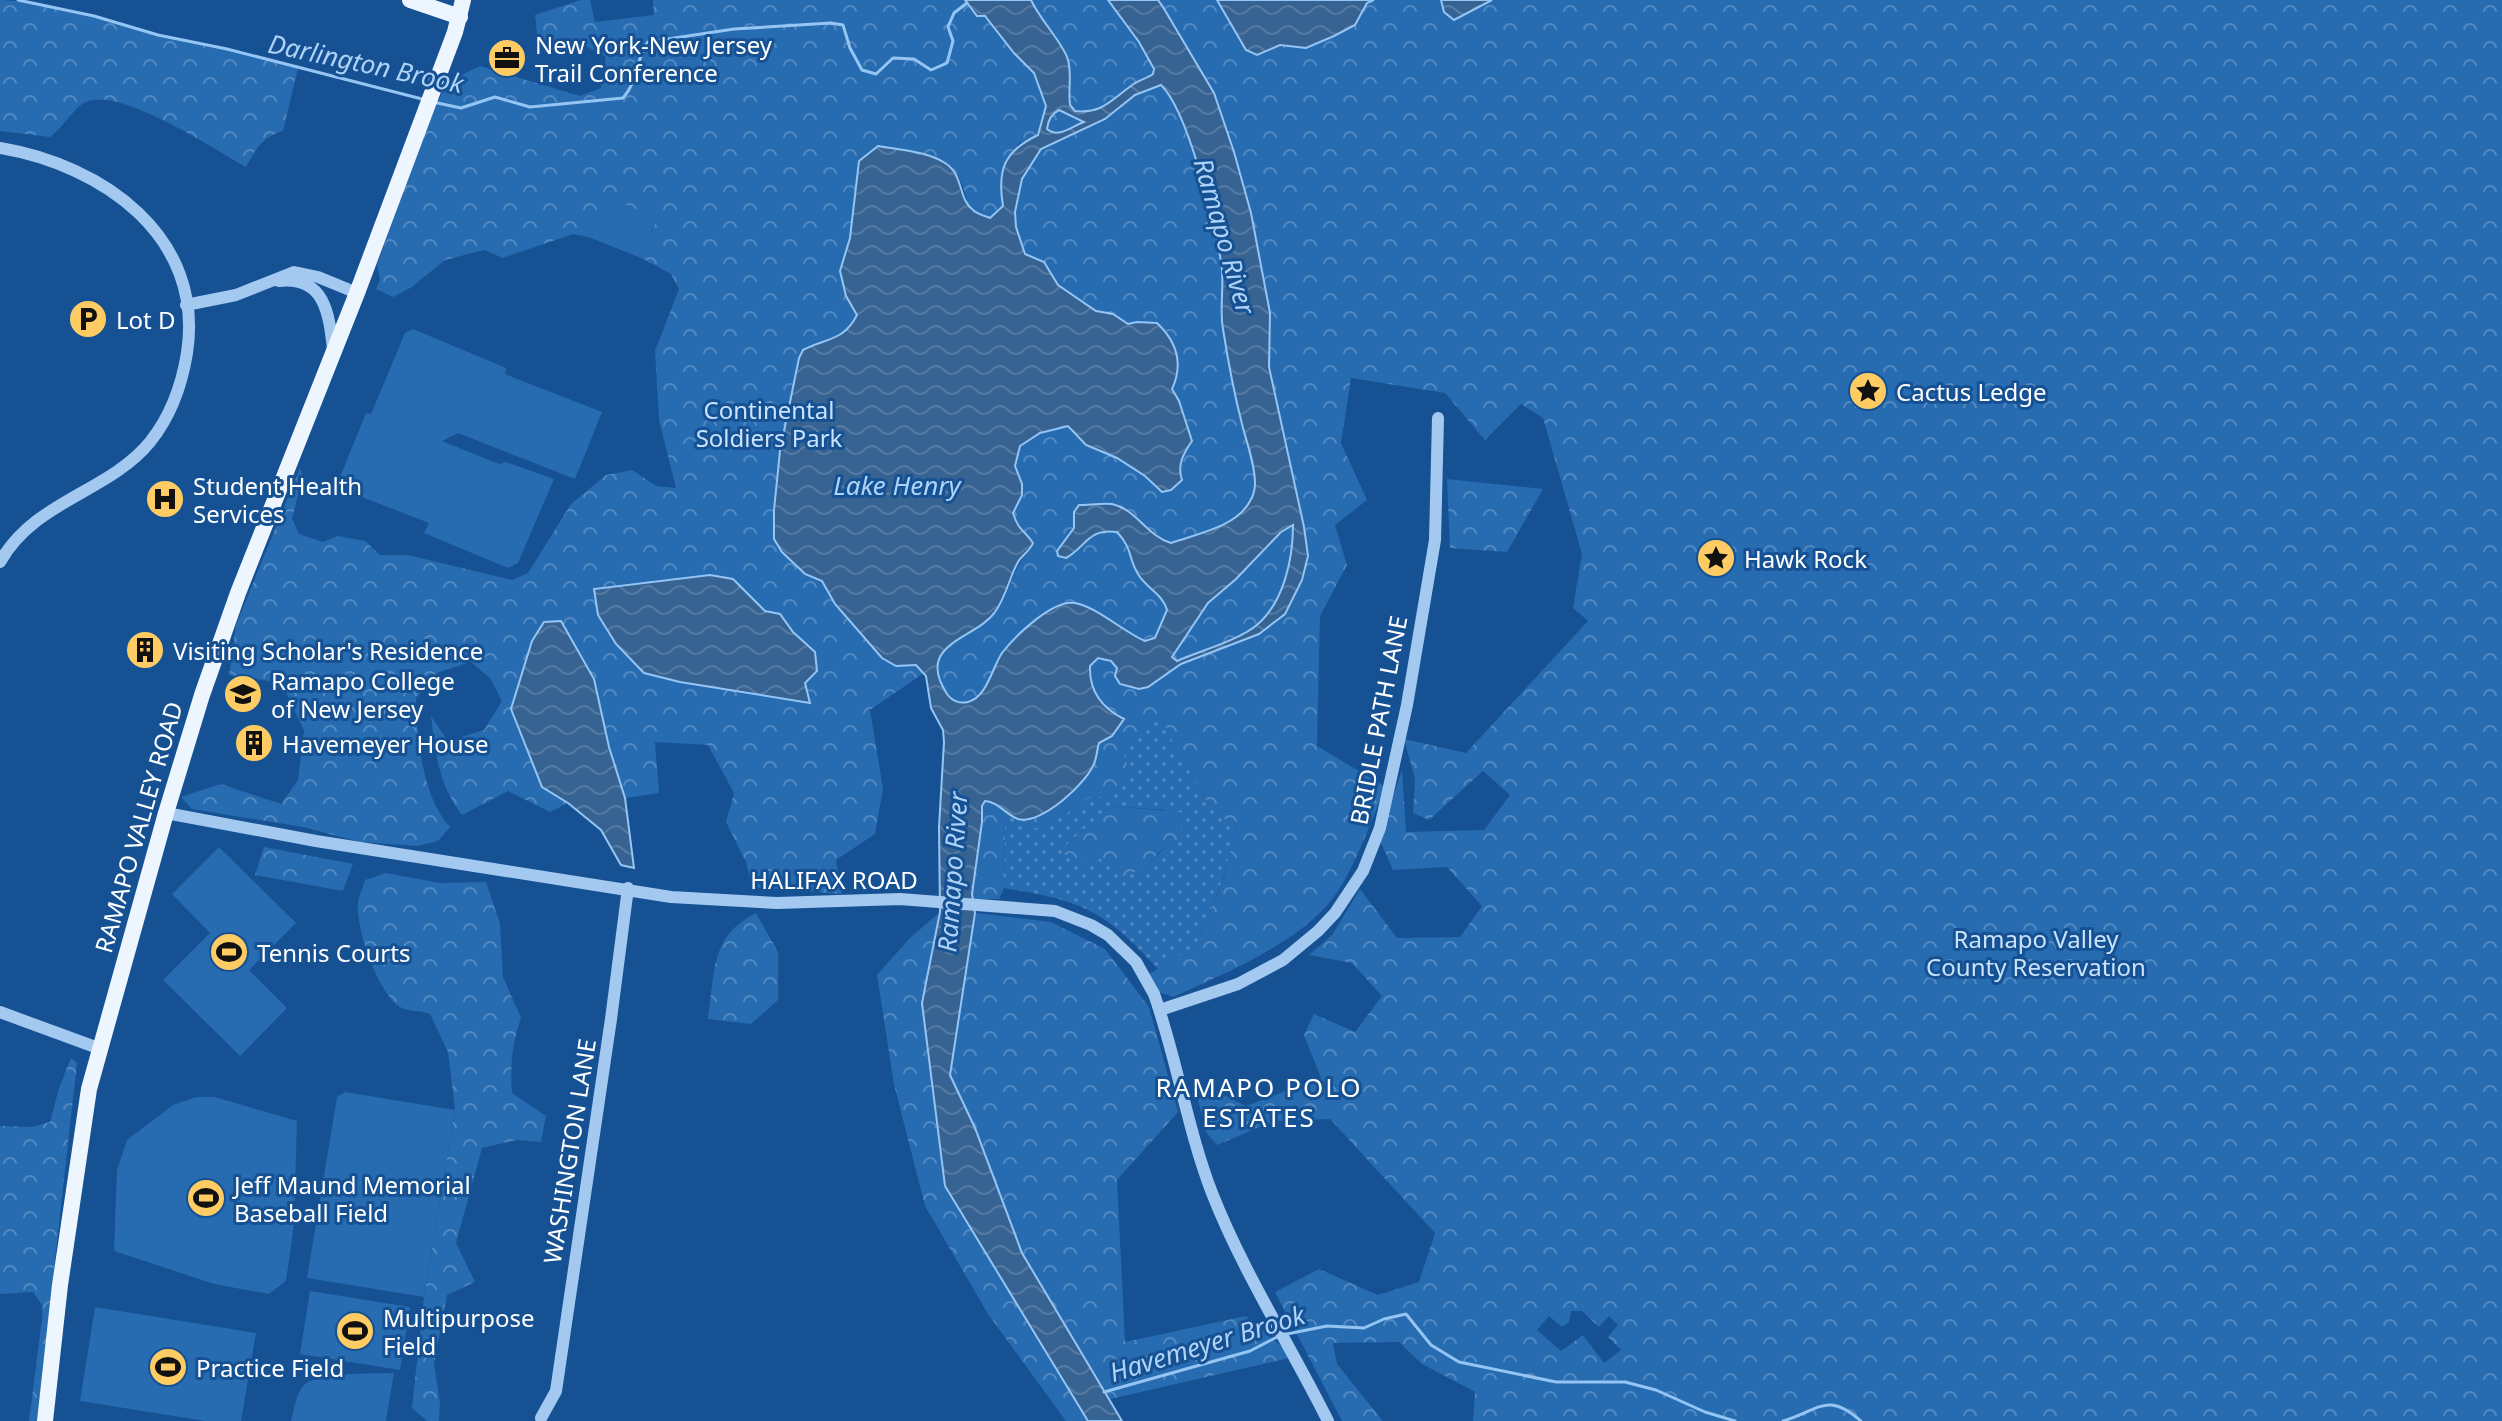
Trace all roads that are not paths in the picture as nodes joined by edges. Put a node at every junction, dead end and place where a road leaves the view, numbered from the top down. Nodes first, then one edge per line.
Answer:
1 (410, 0) edge
2 (461, 8) edge
3 (0, 148) edge
4 (267, 282) junction
5 (357, 293) junction
6 (186, 305) junction
7 (333, 354) junction
8 (1438, 418) dead end
9 (0, 562) edge
10 (166, 813) junction
11 (628, 888) junction
12 (1160, 1010) junction
13 (0, 1012) edge
14 (98, 1048) junction
15 (541, 1418) dead end
16 (45, 1421) edge
17 (1328, 1421) edge

1 - 2 main road
2 - 5 main road, RAMAPO VALLEY ROAD
3 - 6 street
4 - 5 street
4 - 6 street
4 - 7 street
5 - 7 main road, RAMAPO VALLEY ROAD
6 - 9 street
7 - 10 main road, RAMAPO VALLEY ROAD
8 - 12 street, BRIDLE PATH LANE
10 - 11 street, HALIFAX ROAD
10 - 14 main road, RAMAPO VALLEY ROAD
11 - 12 street, HALIFAX ROAD
11 - 15 street, WASHINGTON LANE
12 - 17 street, HALIFAX ROAD
13 - 14 street
14 - 16 main road, RAMAPO VALLEY ROAD

